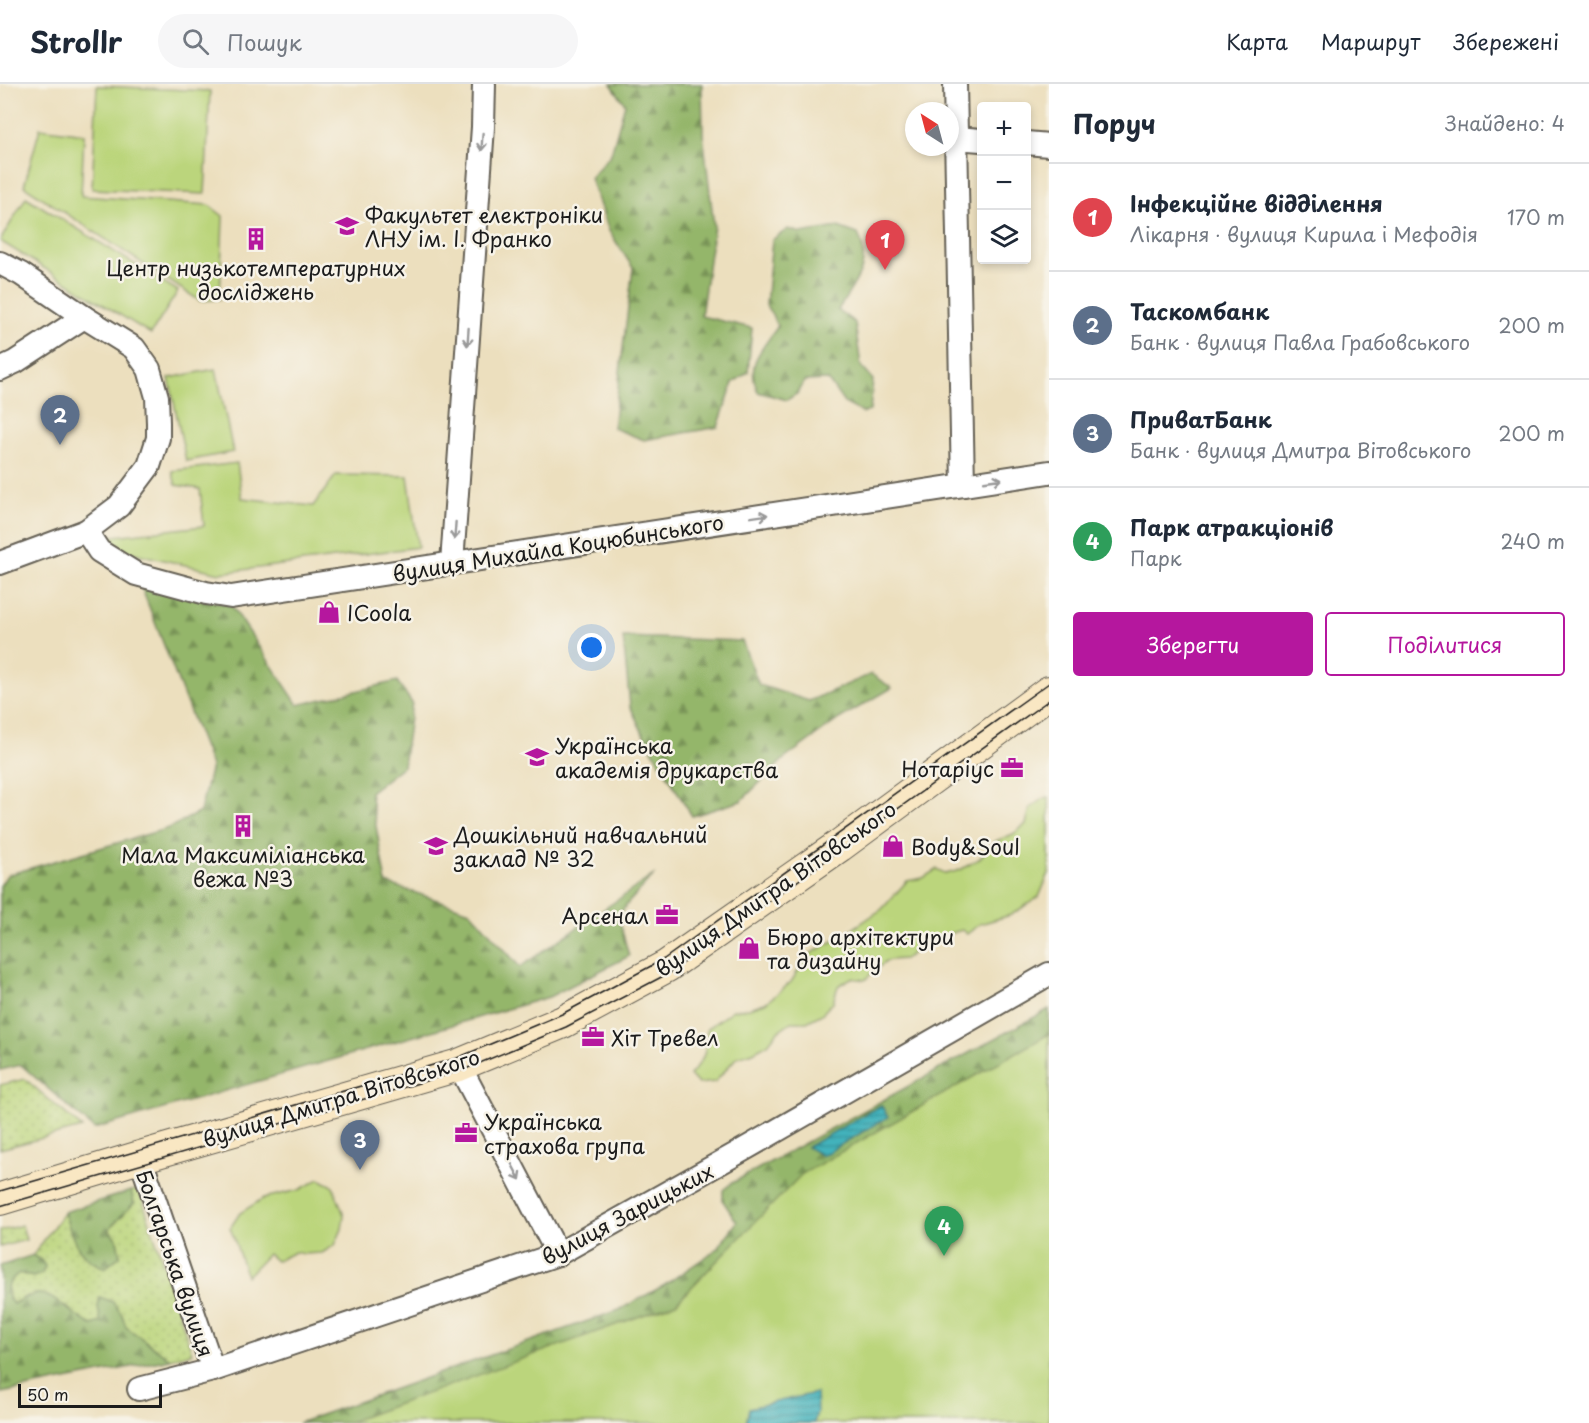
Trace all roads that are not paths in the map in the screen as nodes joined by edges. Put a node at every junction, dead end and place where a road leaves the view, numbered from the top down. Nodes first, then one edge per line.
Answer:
1 (484, 84) edge
2 (955, 84) edge
3 (955, 102) edge
4 (959, 138) edge
5 (977, 140) edge
6 (1031, 143) edge
7 (1049, 145) edge
8 (956, 156) edge
9 (0, 263) edge
10 (84, 317) junction
11 (0, 369) edge
12 (1049, 472) edge
13 (963, 484) junction
14 (86, 531) junction
15 (0, 562) edge
16 (452, 563) junction
17 (1049, 692) edge
18 (1049, 974) edge
19 (459, 1065) junction
20 (140, 1157) junction
21 (0, 1199) edge
22 (558, 1254) junction
23 (213, 1370) junction
24 (139, 1389) dead end

1 -> 16 street
2 - 3 street
4 - 5 street
6 - 7 street
8 - 13 street
9 - 10 street
10 - 11 street
10 - 14 street
13 -> 12 street, вулиця Михайла Коцюбинського
16 -> 13 street, вулиця Михайла Коцюбинського
14 - 15 street
14 - 16 street, вулиця Михайла Коцюбинського
17 - 19 main road, вулиця Дмитра Вітовського
18 - 22 street, вулиця Зарицьких
19 - 20 main road, вулиця Дмитра Вітовського
19 -> 22 street
20 - 21 main road, вулиця Дмитра Вітовського
20 - 23 street, Болгарська вулиця
22 - 23 street, вулиця Зарицьких
23 - 24 street, вулиця Зарицьких

